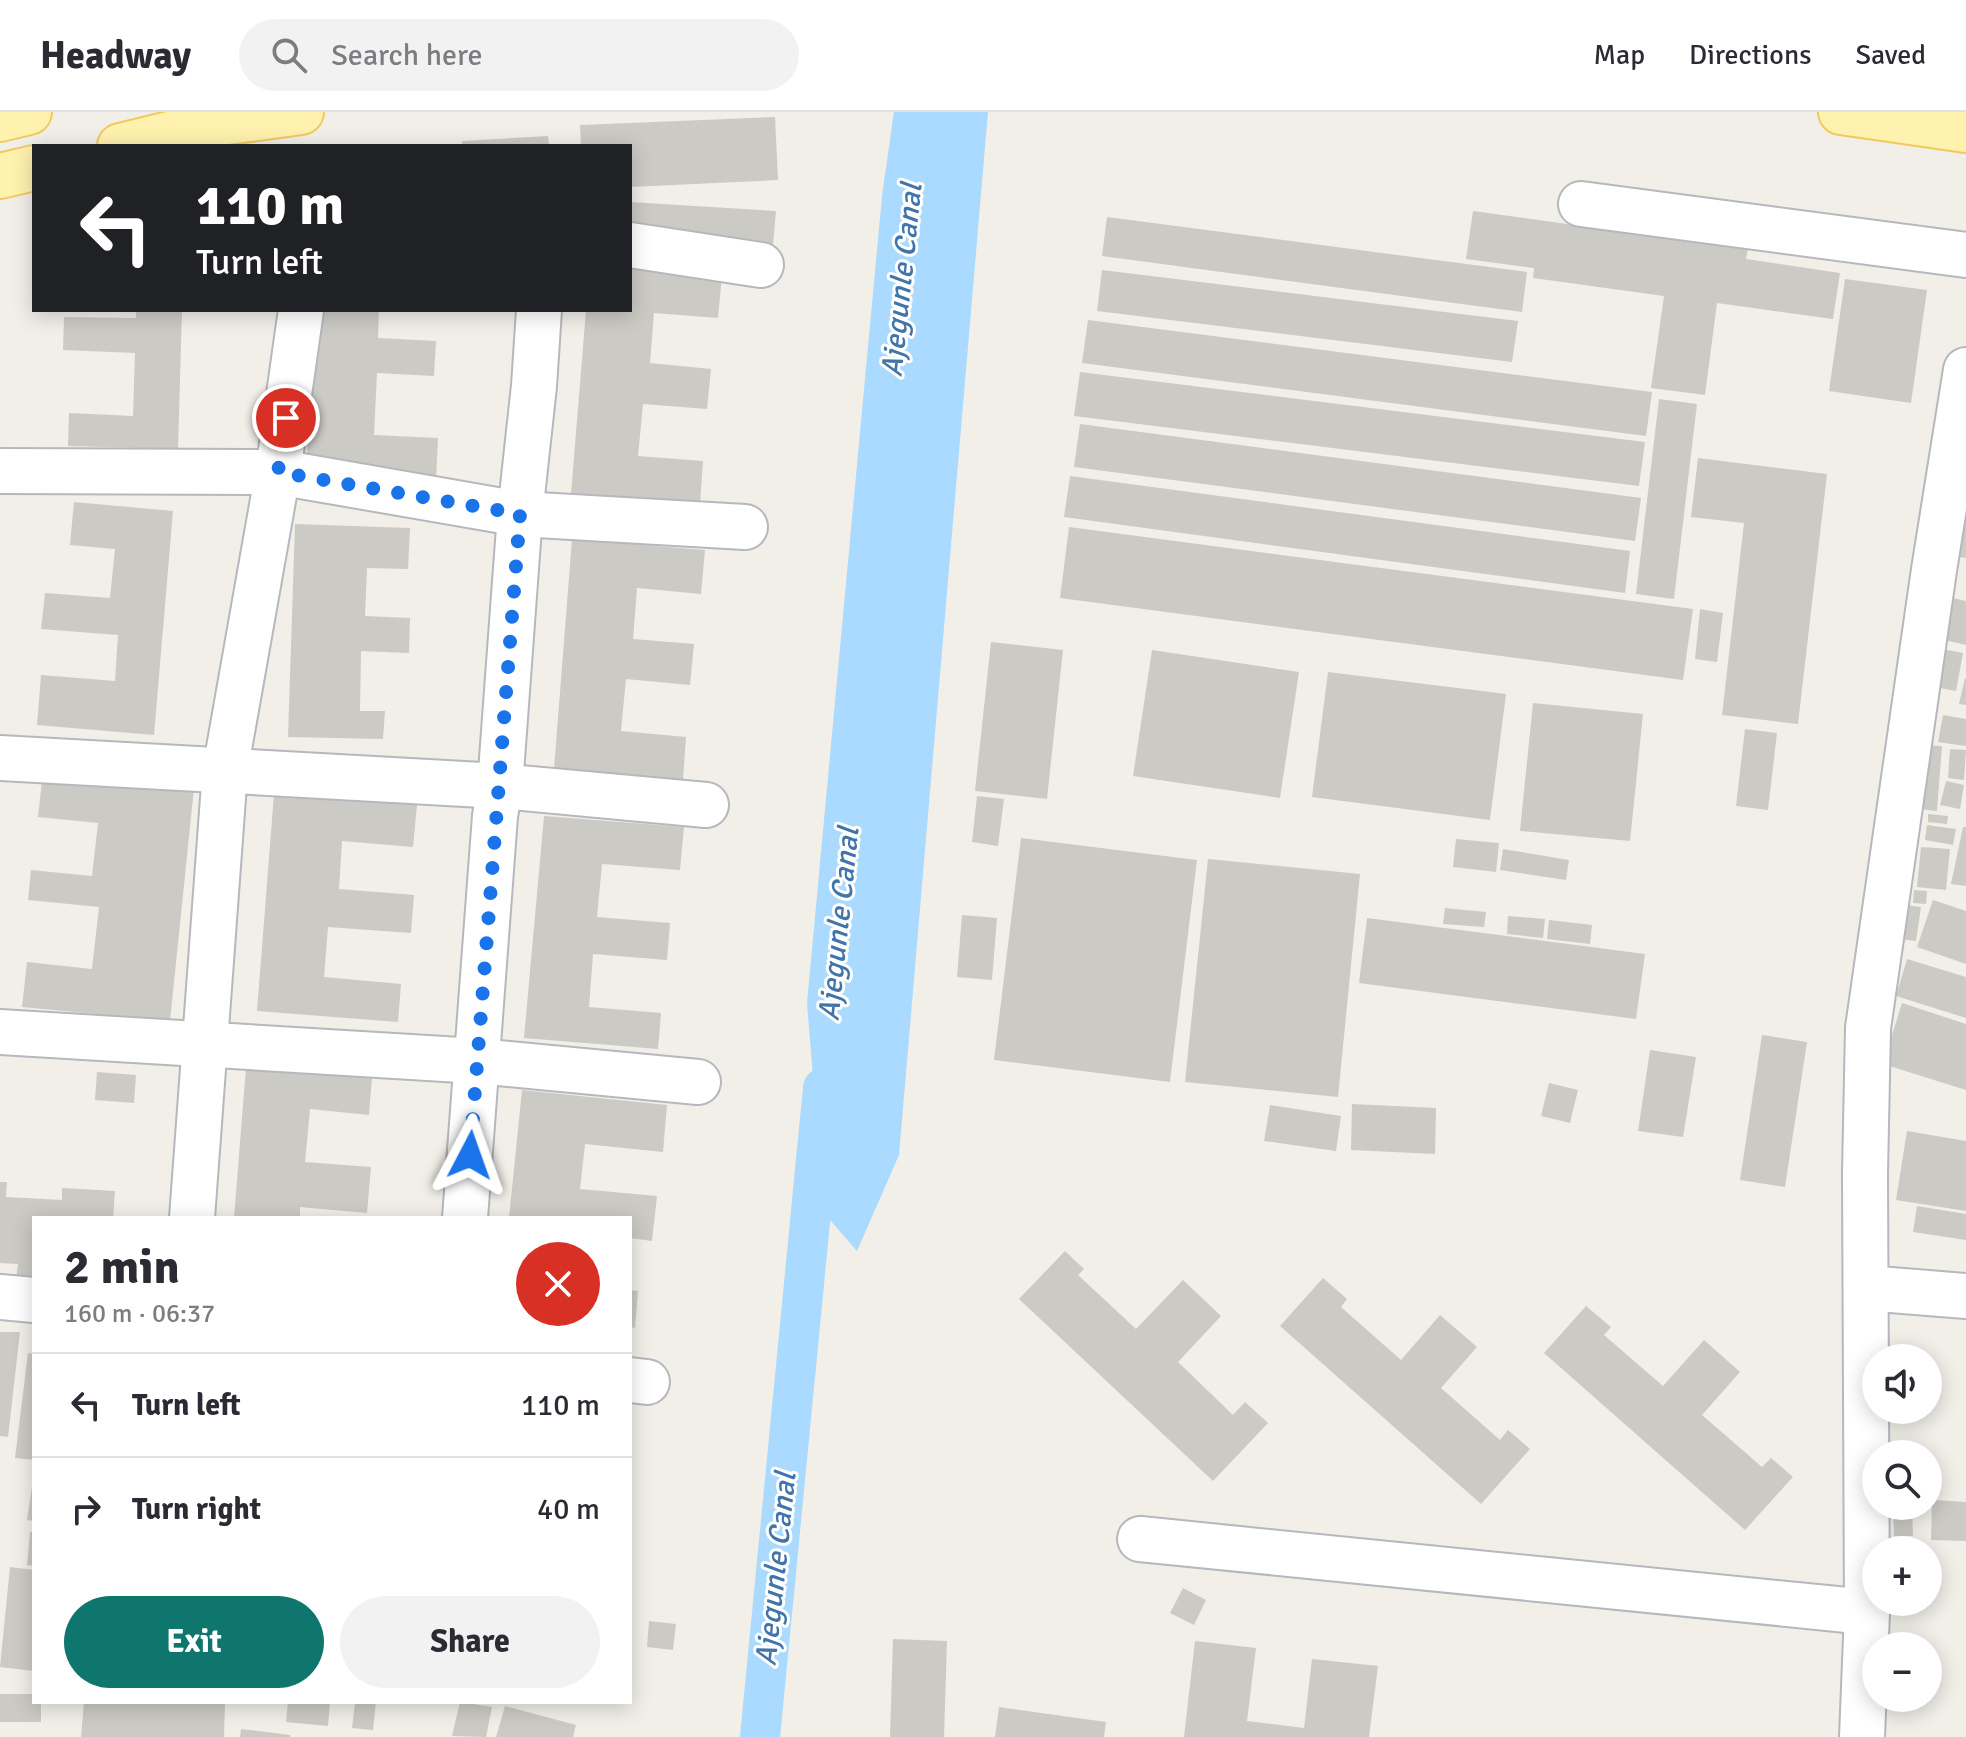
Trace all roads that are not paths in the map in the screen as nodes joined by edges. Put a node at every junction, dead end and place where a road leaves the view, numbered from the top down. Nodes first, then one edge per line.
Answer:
1 (29, 112) edge
2 (301, 112) edge
3 (1841, 112) edge
4 (0, 119) edge
5 (1966, 130) edge
6 (128, 144) edge
7 (32, 168) edge
8 (0, 176) edge
9 (1581, 204) dead end
10 (632, 245) edge
11 (1966, 255) edge
12 (761, 265) dead end
13 (301, 312) edge
14 (539, 312) edge
15 (1966, 370) edge
16 (0, 471) edge
17 (278, 472) junction
18 (520, 514) junction
19 (745, 527) dead end
20 (1950, 574) edge
21 (0, 758) edge
22 (225, 771) junction
23 (500, 786) junction
24 (706, 805) dead end
25 (0, 1032) edge
26 (205, 1045) junction
27 (477, 1061) junction
28 (698, 1082) dead end
29 (192, 1216) edge
30 (465, 1216) edge
31 (1866, 1288) junction
32 (1966, 1296) edge
33 (0, 1297) edge
34 (32, 1300) edge
35 (1867, 1536) edge
36 (1140, 1539) dead end
37 (1862, 1611) edge
38 (1867, 1616) edge
39 (1862, 1737) edge

1 - 4 main road
2 - 6 main road
3 - 5 main road
7 - 8 main road
9 - 11 street
10 - 12 street
13 - 17 street
14 - 18 street
15 - 20 street
16 - 17 street
17 - 18 street
17 - 22 street
18 - 19 street
18 - 23 street
20 - 31 street
21 - 22 street
22 - 23 street
22 - 26 street
23 - 24 street
23 - 27 street
25 - 26 street
26 - 27 street
26 - 29 street
27 - 28 street
27 - 30 street
31 - 32 street
31 - 35 street
33 - 34 street
36 - 37 street
38 - 39 street

